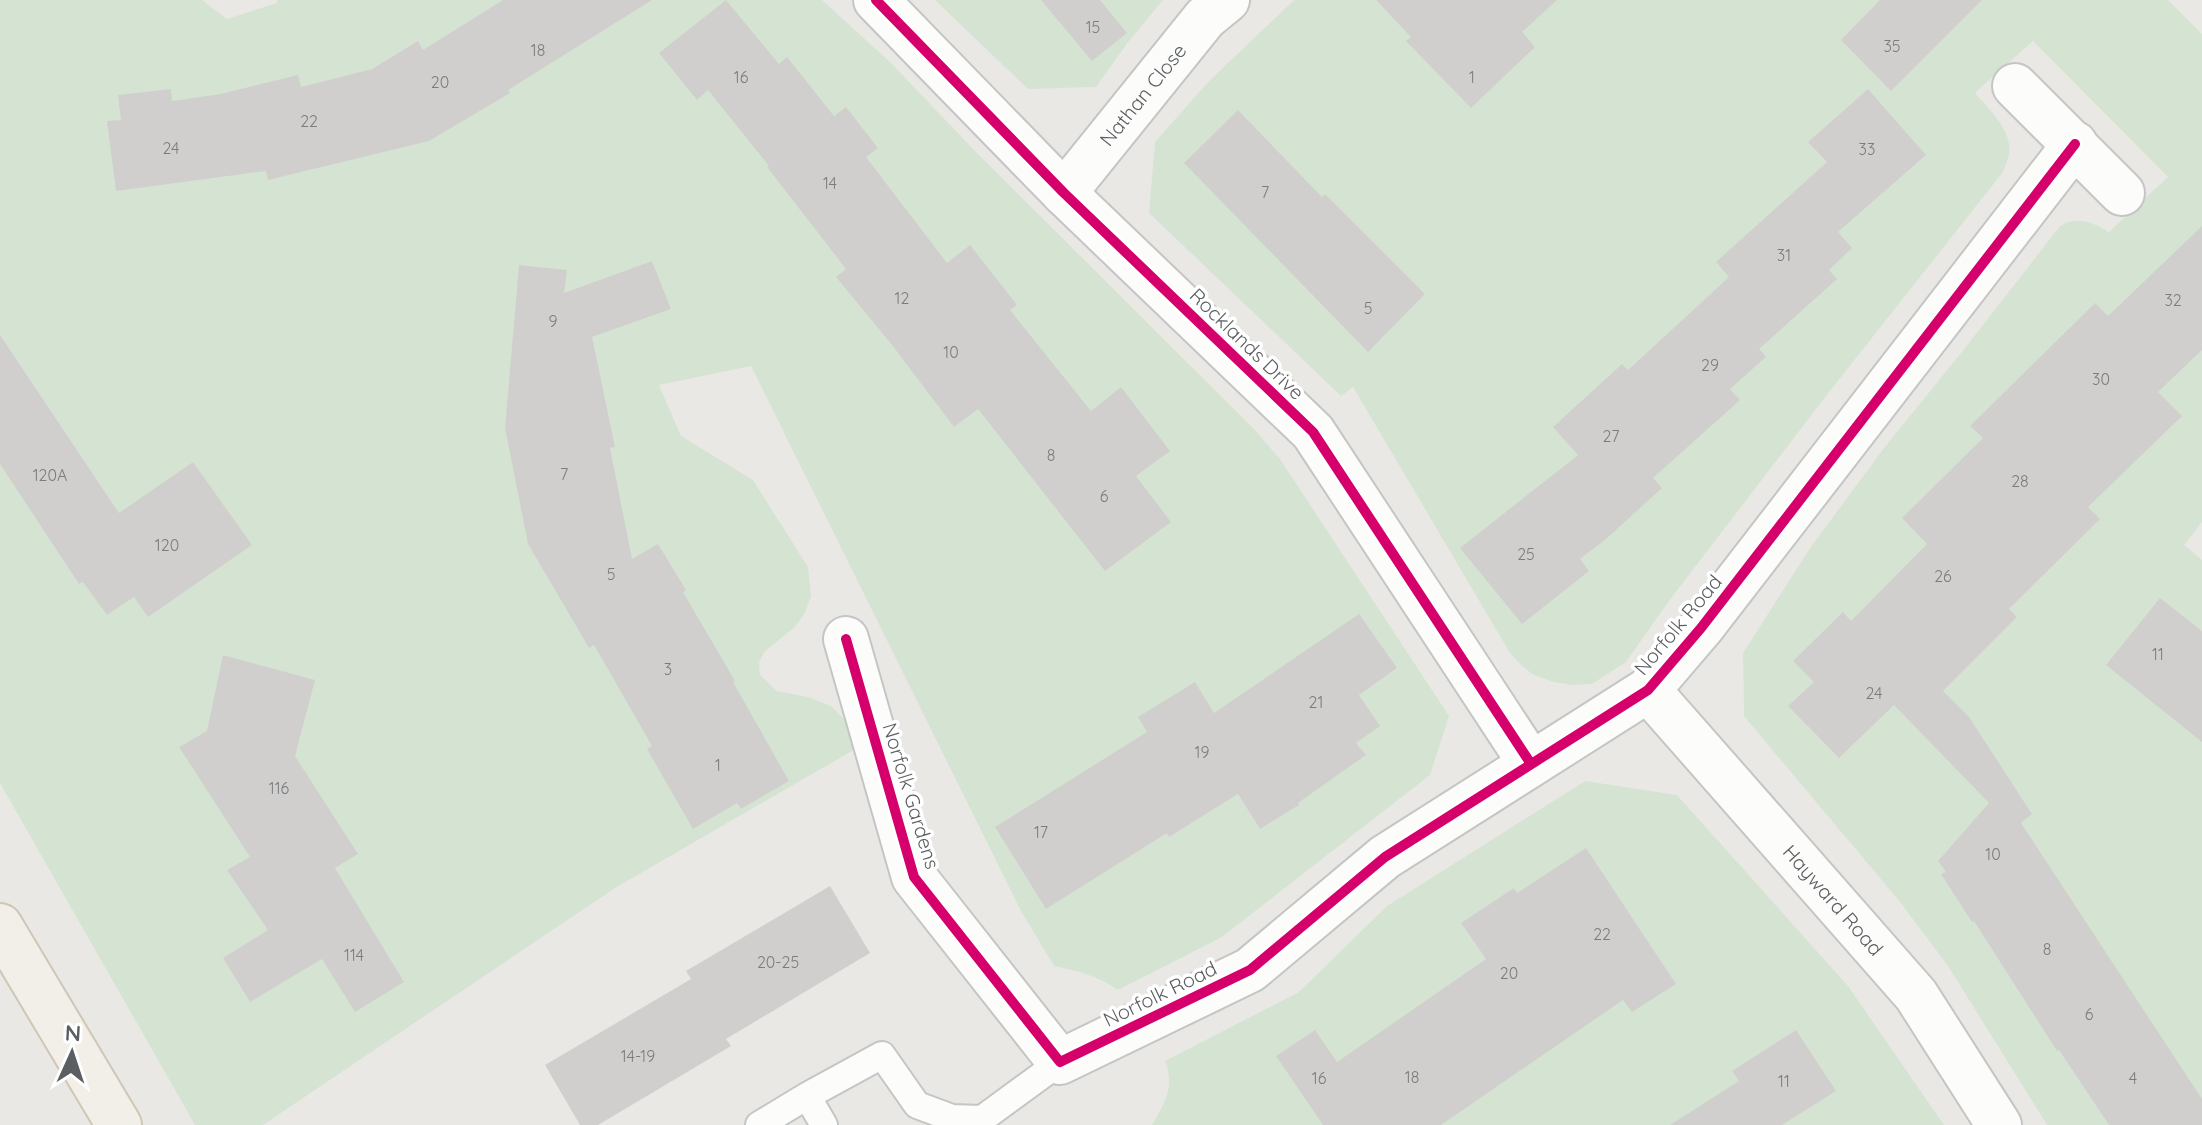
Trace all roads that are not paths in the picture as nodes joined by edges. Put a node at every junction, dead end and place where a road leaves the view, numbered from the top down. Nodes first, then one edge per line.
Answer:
1 (876, 0) edge
2 (1227, 0) edge
3 (2015, 86) dead end
4 (2075, 144) junction
5 (1064, 193) junction
6 (2122, 193) dead end
7 (846, 639) dead end
8 (1648, 690) junction
9 (1531, 764) junction
10 (0, 926) edge
11 (1060, 1062) junction
12 (807, 1096) junction
13 (119, 1125) edge
14 (759, 1125) edge
15 (824, 1125) edge
16 (1999, 1125) edge

1 - 5 street, Rocklands Drive
2 - 5 street, Nathan Close
3 - 4 street
4 - 6 street
4 - 8 street, Norfolk Road
5 - 9 street, Rocklands Drive
7 - 11 street, Norfolk Gardens
8 - 9 street, Norfolk Road
8 - 16 street, Hayward Road
9 - 11 street, Norfolk Road
10 - 13 main road
11 - 12 lane
12 - 14 lane
12 - 15 lane

